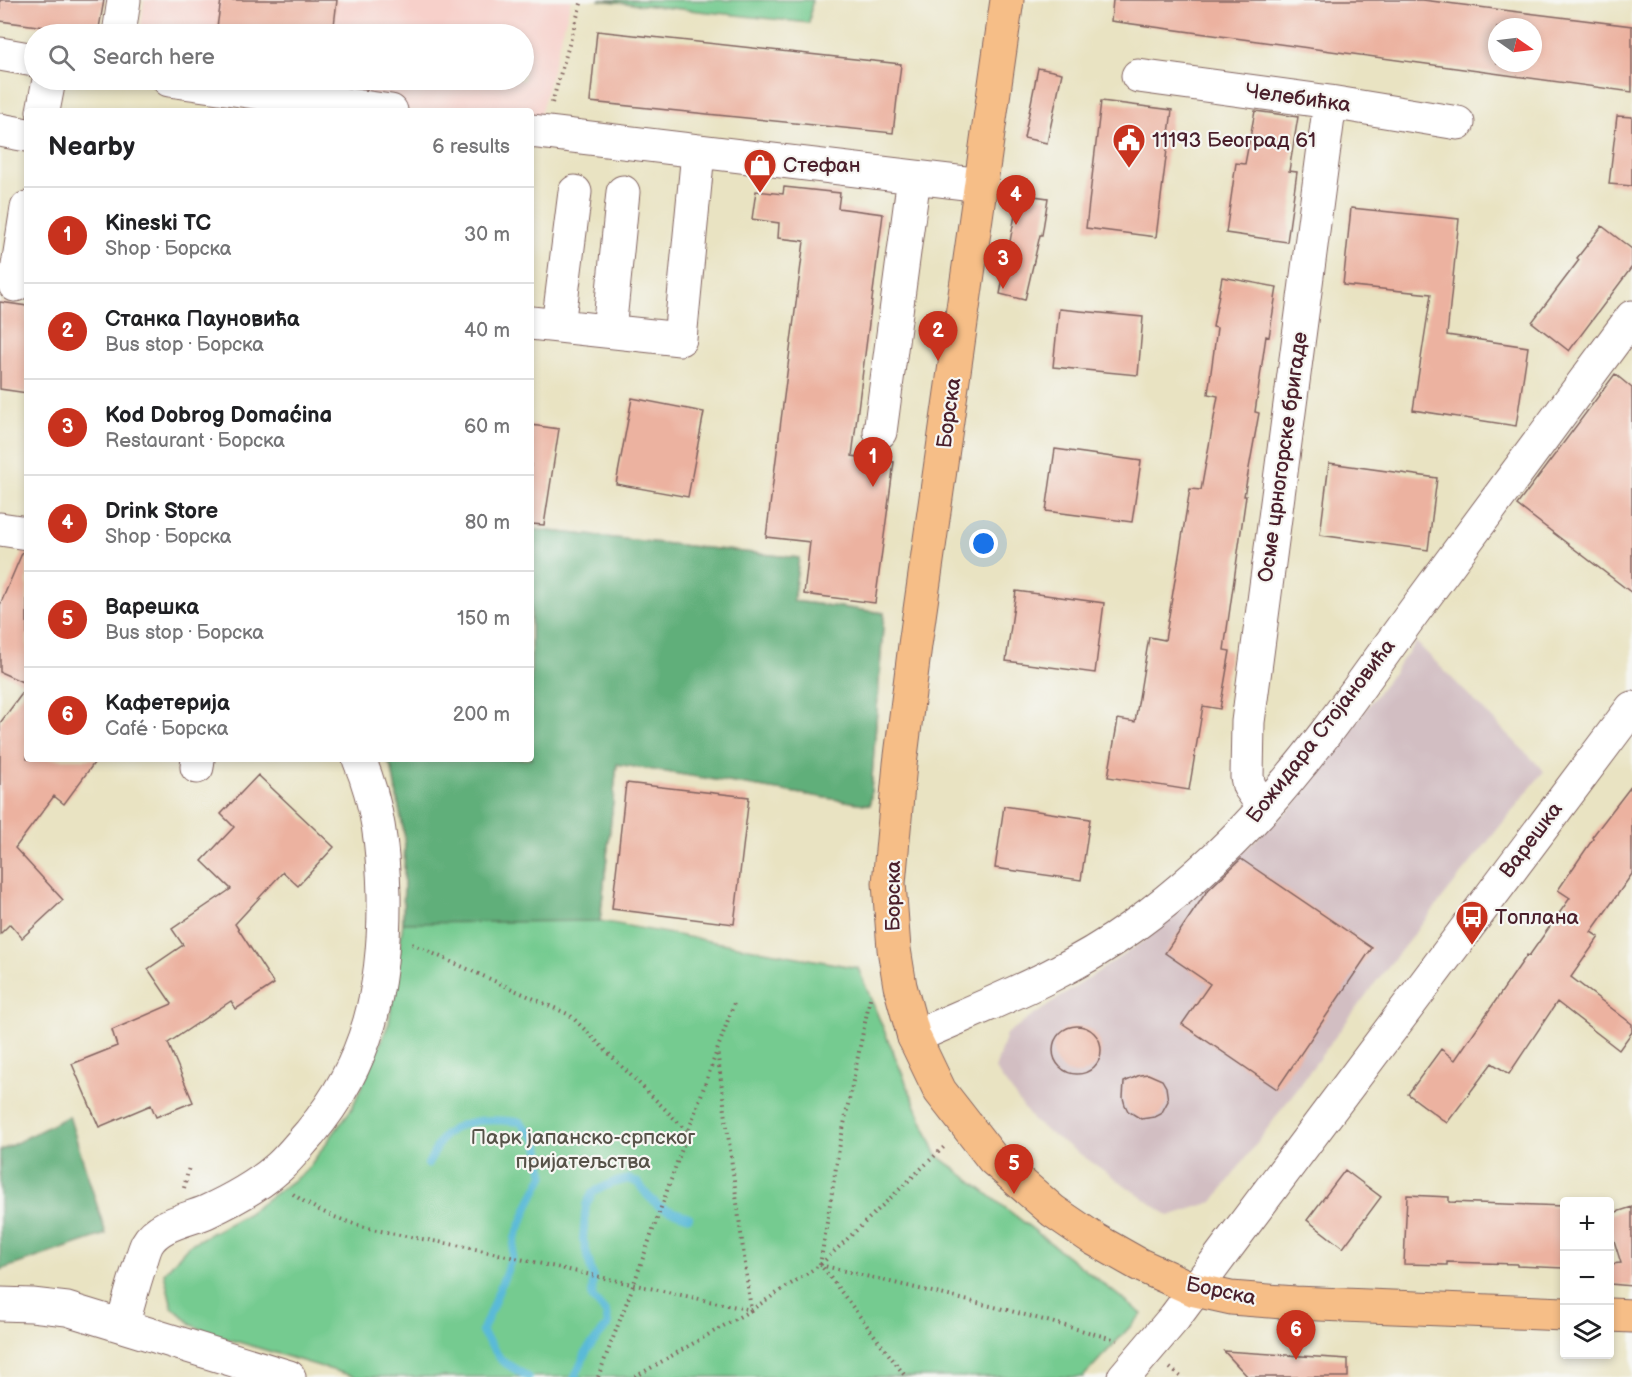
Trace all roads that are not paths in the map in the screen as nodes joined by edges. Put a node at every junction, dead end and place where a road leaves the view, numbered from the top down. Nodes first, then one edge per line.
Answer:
1 (124, 0) edge
2 (1007, 0) edge
3 (120, 24) edge
4 (0, 54) edge
5 (24, 58) edge
6 (1138, 76) dead end
7 (47, 90) edge
8 (241, 90) edge
9 (1330, 102) junction
10 (44, 108) edge
11 (370, 108) edge
12 (1458, 123) dead end
13 (0, 130) edge
14 (537, 132) edge
15 (24, 134) edge
16 (699, 152) junction
17 (914, 177) junction
18 (982, 185) junction
19 (575, 192) dead end
20 (623, 192) dead end
21 (0, 204) edge
22 (24, 207) edge
23 (24, 226) edge
24 (15, 285) dead end
25 (1632, 317) edge
26 (545, 325) edge
27 (609, 331) junction
28 (880, 432) dead end
29 (0, 529) edge
30 (24, 533) edge
31 (1632, 708) edge
32 (360, 762) edge
33 (1264, 808) junction
34 (914, 1037) junction
35 (1195, 1290) junction
36 (0, 1304) edge
37 (1560, 1314) edge
38 (1614, 1315) edge
39 (1632, 1316) edge
40 (122, 1326) junction
41 (289, 1377) edge
42 (1124, 1377) edge

1 - 3 street
2 - 18 main road, Борска
4 - 5 street
6 - 9 street, Челебићка
7 - 10 street
8 - 11 street
9 - 12 street, Челебићка
9 - 33 street, Осме црногорске бригаде
13 - 15 street
14 - 16 street
16 - 17 street
16 - 27 street
17 - 18 street
17 - 28 street
18 - 34 main road, Борска
19 - 26 street
20 - 27 street
21 - 22 street
23 - 24 street
25 - 33 street, Божидара Стојановића
26 - 27 street
29 - 30 street
31 - 35 street, Варешка
32 - 40 street
33 - 34 street, Божидара Стојановића
34 - 35 main road, Борска
35 - 37 main road, Борска
35 - 42 street, Варешка
36 - 40 street
38 - 39 main road
40 - 41 street

